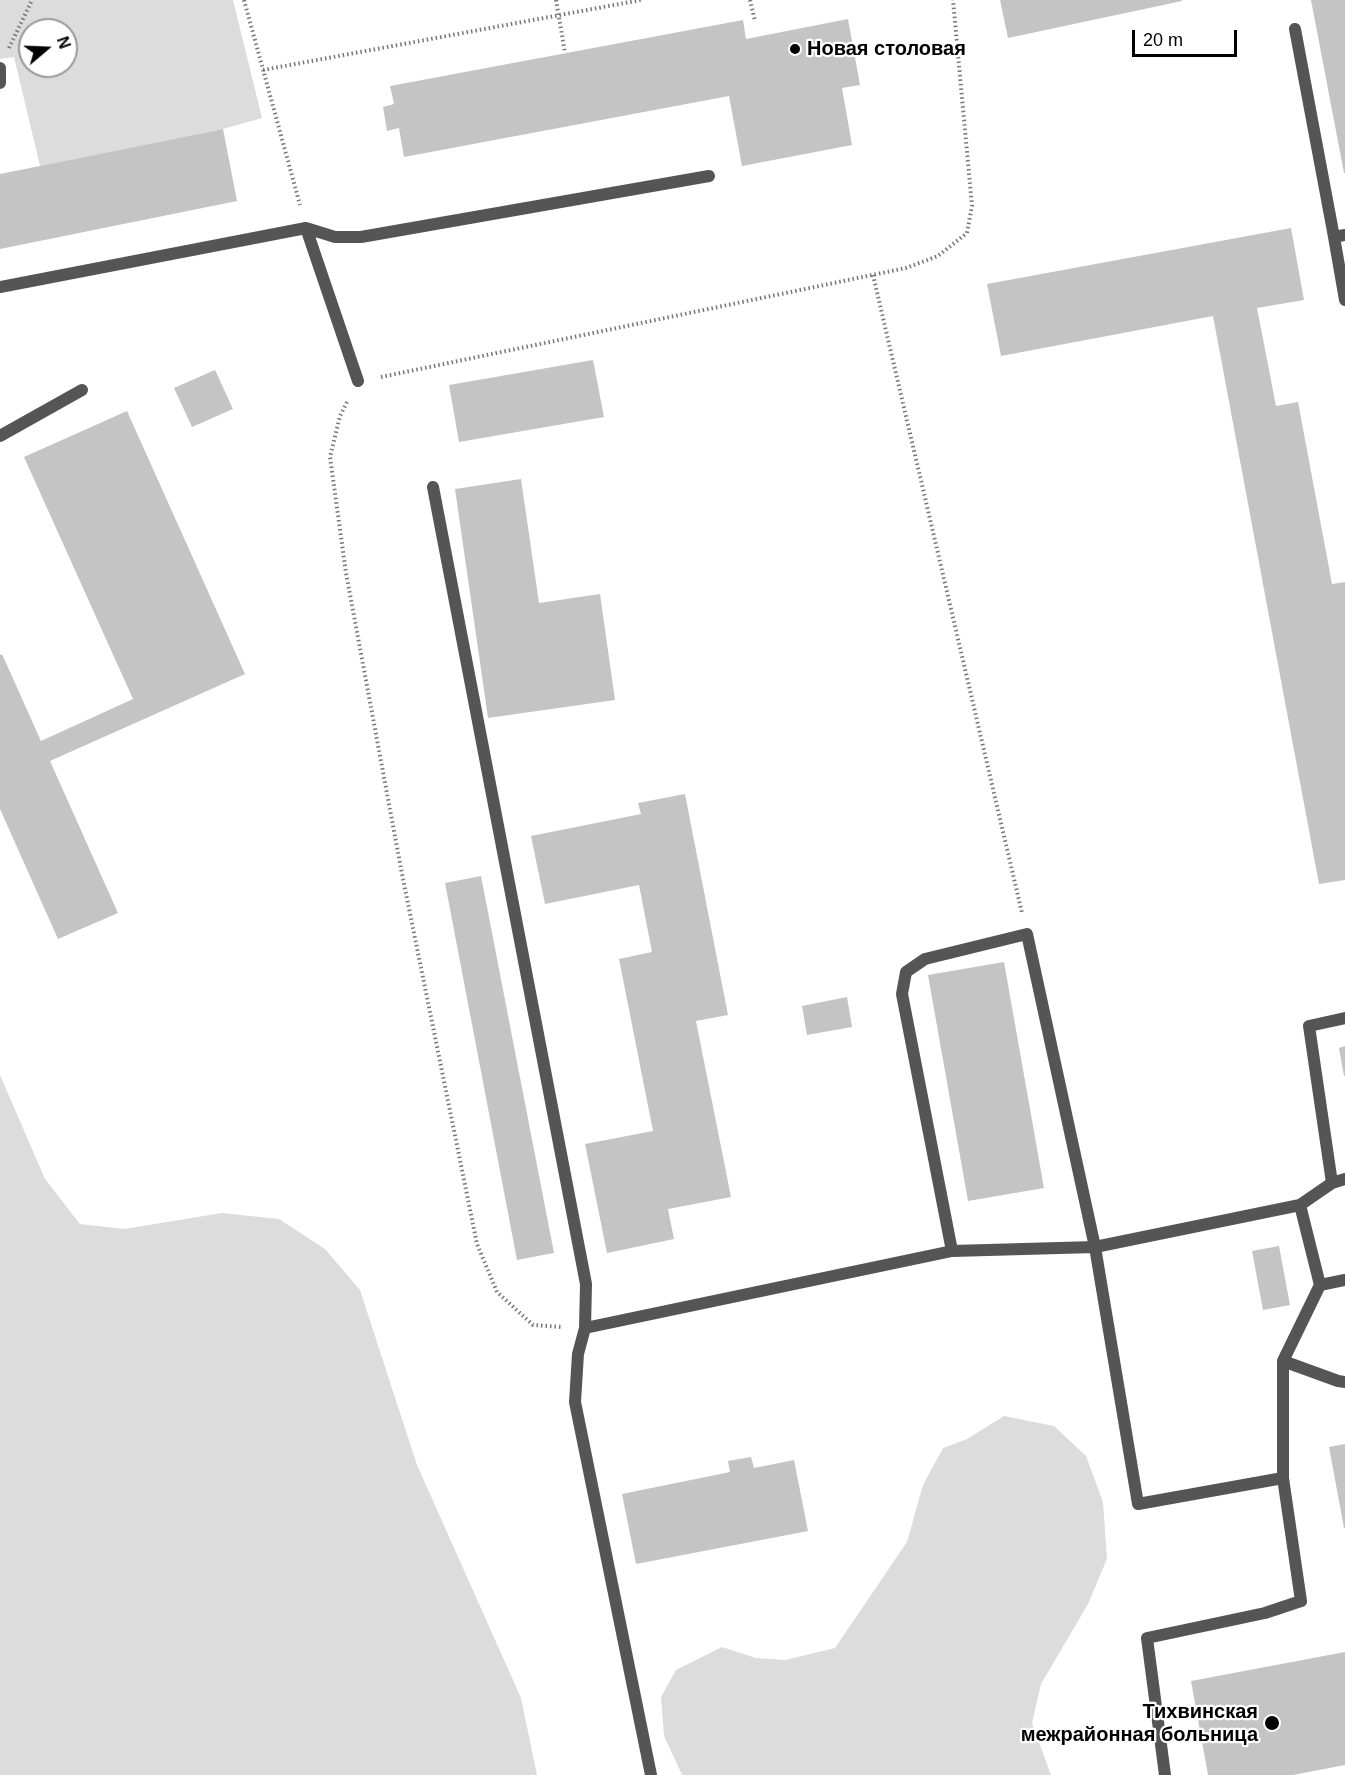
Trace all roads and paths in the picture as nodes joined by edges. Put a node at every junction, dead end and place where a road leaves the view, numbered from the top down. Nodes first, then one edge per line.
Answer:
1 (32, 0) edge
2 (244, 0) edge
3 (556, 0) edge
4 (640, 0) edge
5 (750, 0) edge
6 (953, 0) edge
7 (558, 15) junction
8 (755, 21) dead end
9 (1294, 29) dead end
10 (565, 53) dead end
11 (0, 69) edge
12 (263, 70) junction
13 (0, 83) edge
14 (709, 176) dead end
15 (306, 228) junction
16 (1339, 236) edge
17 (873, 274) junction
18 (0, 287) edge
19 (1345, 300) edge
20 (358, 381) junction
21 (82, 390) dead end
22 (0, 436) edge
23 (433, 487) dead end
24 (1027, 934) junction
25 (1345, 1018) edge
26 (1345, 1179) edge
27 (1332, 1184) junction
28 (1300, 1205) junction
29 (1095, 1247) junction
30 (952, 1251) junction
31 (1345, 1280) edge
32 (1320, 1285) junction
33 (585, 1328) junction
34 (1283, 1360) junction
35 (1345, 1382) edge
36 (1282, 1478) junction
37 (651, 1775) edge
38 (1165, 1775) edge

1 - 11 path
2 - 12 path
3 - 7 path
4 - 7 path
5 - 8 path
6 - 17 path
7 - 10 path
7 - 12 path
9 - 16 lane
11 - 13 lane
12 - 15 path
14 - 15 lane
15 - 18 lane
15 - 20 lane
16 - 19 lane
17 - 20 path
17 - 24 path
20 - 33 path
21 - 22 lane
23 - 33 lane
24 - 29 lane
24 - 30 lane
25 - 27 lane
26 - 27 lane
27 - 28 lane
28 - 29 lane
28 - 32 lane
29 - 30 lane
29 - 36 lane
30 - 33 lane
31 - 32 lane
32 - 34 lane
33 - 37 lane
34 - 35 lane
34 - 36 lane
36 - 38 lane

